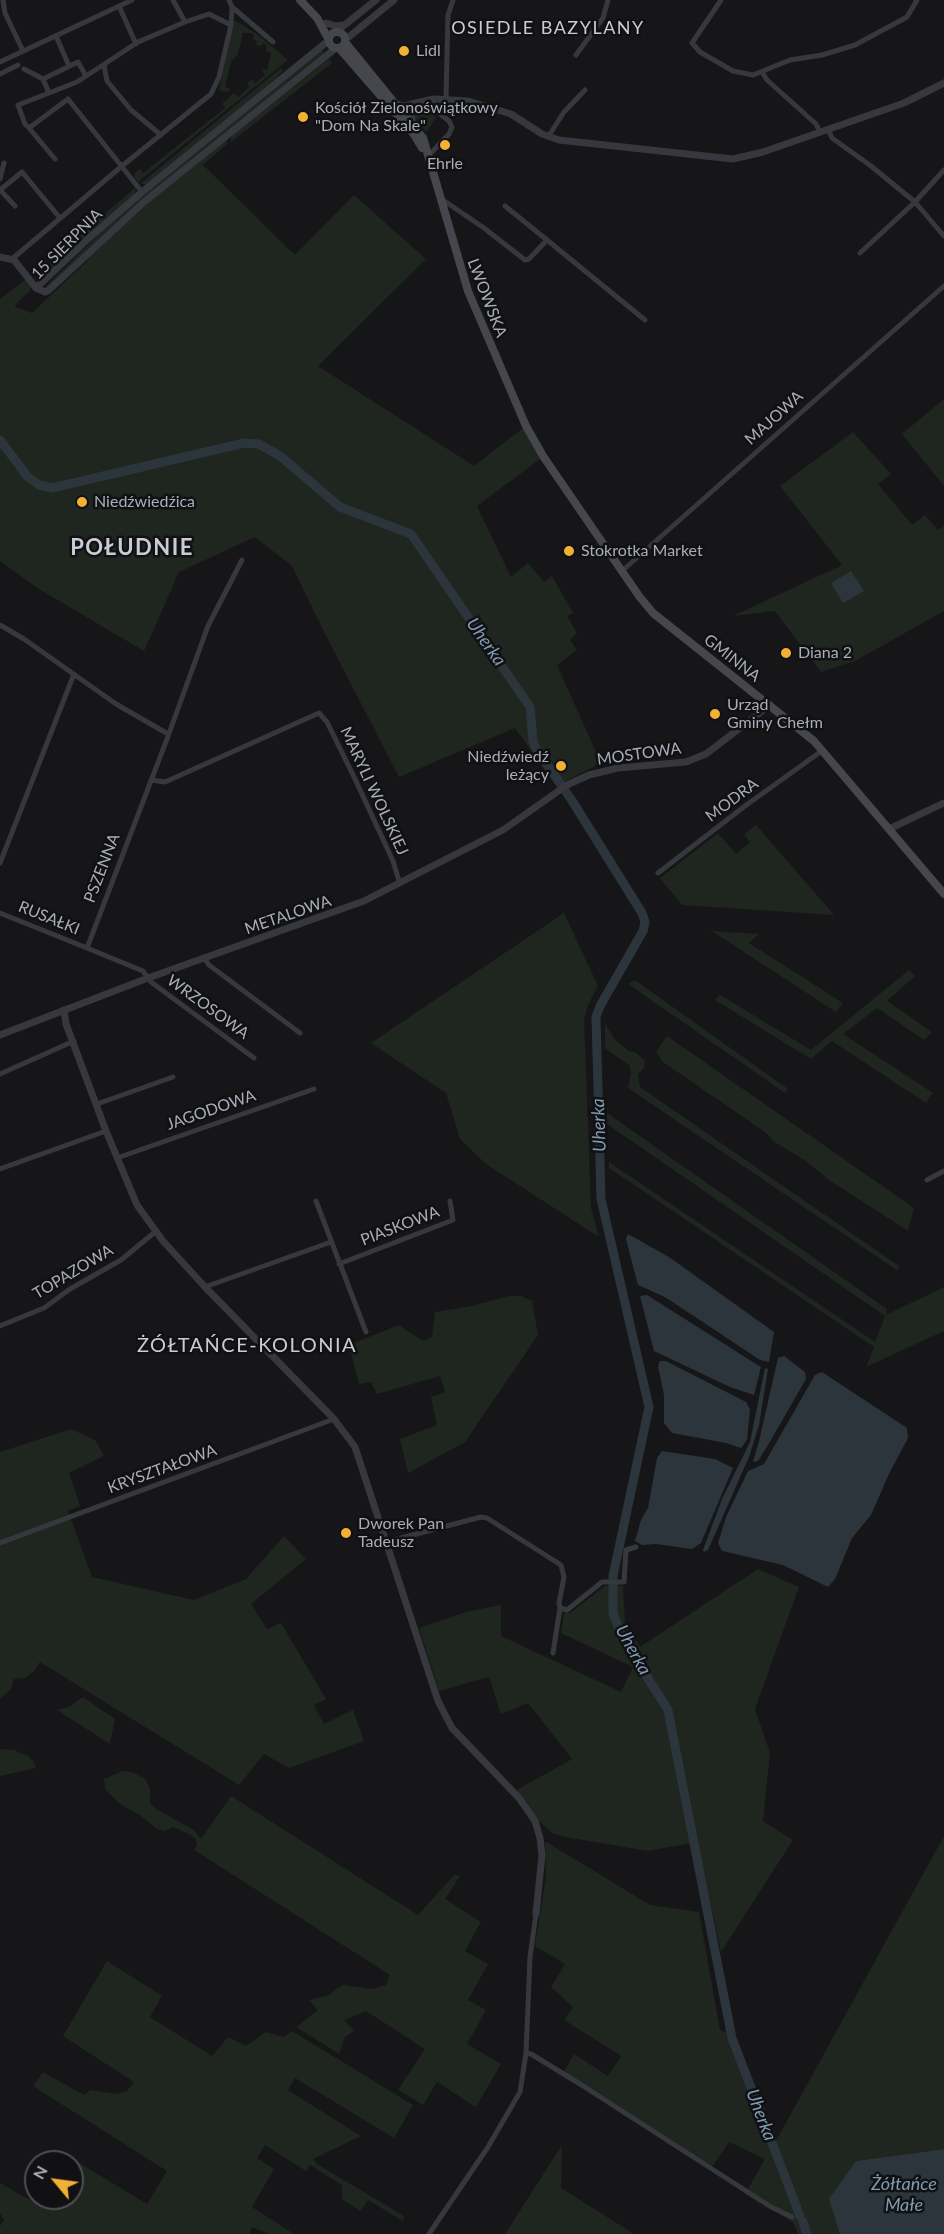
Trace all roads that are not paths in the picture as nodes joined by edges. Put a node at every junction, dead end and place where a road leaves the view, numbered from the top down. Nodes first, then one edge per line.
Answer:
1 (3, 0) edge
2 (132, 0) edge
3 (173, 0) edge
4 (229, 0) edge
5 (300, 0) edge
6 (376, 0) edge
7 (394, 0) edge
8 (453, 0) edge
9 (608, 0) edge
10 (721, 0) edge
11 (917, 0) edge
12 (119, 6) junction
13 (232, 7) junction
14 (185, 22) junction
15 (345, 24) junction
16 (231, 25) junction
17 (325, 25) junction
18 (336, 31) junction
19 (57, 36) junction
20 (328, 40) junction
21 (273, 42) dead end
22 (136, 44) junction
23 (321, 46) junction
24 (343, 47) junction
25 (23, 51) junction
26 (576, 55) dead end
27 (0, 62) edge
28 (18, 65) dead end
29 (104, 65) junction
30 (69, 66) junction
31 (24, 69) dead end
32 (762, 72) junction
33 (0, 74) edge
34 (86, 76) junction
35 (43, 79) junction
36 (944, 83) edge
37 (60, 89) junction
38 (585, 90) dead end
39 (49, 93) junction
40 (446, 98) junction
41 (68, 99) junction
42 (434, 99) junction
43 (392, 101) junction
44 (415, 104) junction
45 (398, 113) junction
46 (414, 125) junction
47 (29, 128) junction
48 (828, 129) junction
49 (820, 132) junction
50 (161, 135) junction
51 (548, 137) junction
52 (420, 143) junction
53 (429, 154) junction
54 (55, 159) dead end
55 (4, 163) dead end
56 (122, 166) junction
57 (944, 170) edge
58 (434, 177) junction
59 (0, 179) edge
60 (1, 190) edge
61 (142, 192) junction
62 (439, 197) junction
63 (915, 202) junction
64 (15, 206) dead end
65 (505, 206) dead end
66 (60, 218) junction
67 (944, 236) edge
68 (547, 240) junction
69 (860, 253) dead end
70 (0, 257) edge
71 (12, 259) junction
72 (944, 286) edge
73 (36, 288) junction
74 (645, 320) dead end
75 (526, 426) joint
76 (242, 560) dead end
77 (622, 571) junction
78 (0, 625) edge
79 (74, 674) junction
80 (770, 705) junction
81 (168, 734) junction
82 (823, 750) junction
83 (151, 780) junction
84 (567, 785) joint
85 (944, 803) edge
86 (889, 829) junction
87 (0, 863) edge
88 (658, 873) dead end
89 (400, 884) junction
90 (944, 894) edge
91 (0, 913) edge
92 (87, 948) junction
93 (204, 958) junction
94 (148, 978) junction
95 (77, 1005) junction
96 (64, 1010) junction
97 (49, 1015) junction
98 (69, 1016) junction
99 (68, 1027) junction
100 (300, 1033) dead end
101 (0, 1035) edge
102 (74, 1041) junction
103 (254, 1058) dead end
104 (0, 1074) edge
105 (173, 1077) dead end
106 (314, 1089) dead end
107 (97, 1104) junction
108 (106, 1131) junction
109 (117, 1158) junction
110 (0, 1169) edge
111 (944, 1171) edge
112 (927, 1180) dead end
113 (316, 1201) dead end
114 (450, 1201) dead end
115 (155, 1232) junction
116 (331, 1242) junction
117 (339, 1264) junction
118 (205, 1287) junction
119 (0, 1326) edge
120 (366, 1332) dead end
121 (334, 1419) junction
122 (386, 1542) junction
123 (0, 1543) edge
124 (636, 1547) dead end
125 (560, 1608) junction
126 (553, 1653) dead end
127 (536, 1914) joint
128 (526, 2053) junction
129 (792, 2217) dead end
130 (429, 2234) edge

1 - 25 street
2 - 12 street
3 - 14 street
4 - 13 street
5 - 17 main road
6 - 15 street
7 - 24 street
8 - 40 street
9 - 26 street
10 - 32 street
11 - 32 street
12 - 19 street
12 - 22 street
13 - 16 street
13 - 21 street
14 - 16 street
14 - 22 street
15 - 17 street
15 - 18 street
16 - 50 street
17 - 18 main road
17 - 20 main road
17 - 23 street
18 - 20 main road
18 - 24 main road
19 - 25 street
19 - 30 street
20 - 23 street, 15 SIERPNIA
20 - 24 main road
22 - 29 street
23 - 61 street, 15 SIERPNIA
24 - 43 main road, LWOWSKA
24 - 45 main road, LWOWSKA
24 - 73 street, 15 SIERPNIA
25 - 27 street
28 - 33 street
29 - 34 street
29 - 50 street
30 - 34 street
30 - 35 street
31 - 35 street
32 - 49 street
34 - 37 street
35 - 39 street
36 - 48 street
37 - 39 street
37 - 41 street
38 - 51 street
39 - 47 street
40 - 42 street
40 - 51 street
41 - 47 street
41 - 56 street
42 - 44 street
42 - 53 street
43 - 44 street
43 - 45 main road, LWOWSKA
44 - 45 street
44 - 46 street
45 - 46 main road, LWOWSKA
45 - 52 main road, LWOWSKA
46 - 53 main road, LWOWSKA
47 - 54 street
48 - 49 street
48 - 63 street
49 - 51 street
50 - 56 street
52 - 53 street, LWOWSKA
52 - 58 main road, LWOWSKA
53 - 58 main road, LWOWSKA
55 - 59 street
56 - 61 street
56 - 66 street
57 - 63 street
58 - 62 main road, LWOWSKA
60 - 64 street
60 - 66 street
61 - 73 street, 15 SIERPNIA
62 - 68 street
62 - 75 main road, LWOWSKA
63 - 67 street
63 - 69 street
65 - 68 street
66 - 71 street
68 - 74 street
70 - 71 street
71 - 73 street
72 - 77 street, MAJOWA
75 - 77 main road, GMINNA
76 - 81 street, PSZENNA
77 - 80 main road, GMINNA
78 - 79 street
79 - 81 street
79 - 87 street
80 - 82 main road, GMINNA
80 - 84 street, MOSTOWA
81 - 83 street, PSZENNA
82 - 86 main road, GMINNA
82 - 88 street, MODRA
83 - 89 street, MARYLI WOLSKIEJ
83 - 92 street, PSZENNA
84 - 89 street, METALOWA
85 - 86 street
86 - 90 main road, GMINNA
89 - 93 street, METALOWA
91 - 92 street, RUSAŁKI
92 - 94 street
93 - 94 street, METALOWA
93 - 100 street
94 - 95 street, METALOWA
94 - 103 street, WRZOSOWA
95 - 96 street, METALOWA
95 - 98 street
96 - 97 street, METALOWA
96 - 98 street
96 - 99 street
97 - 99 street
97 - 101 street, METALOWA
98 - 99 street
99 - 102 street
102 - 104 street
102 - 107 street
105 - 107 street
106 - 109 street, JAGODOWA
107 - 108 street
108 - 109 street
108 - 110 street
109 - 115 street
111 - 112 street
113 - 116 street
114 - 117 street, PIASKOWA
115 - 118 street
115 - 119 street, TOPAZOWA
116 - 117 street
116 - 118 street
117 - 120 street
118 - 121 street
121 - 122 street
121 - 123 street, KRYSZTAŁOWA
122 - 125 street
122 - 127 street
124 - 125 street
125 - 126 street
127 - 128 street
128 - 129 street
128 - 130 street

